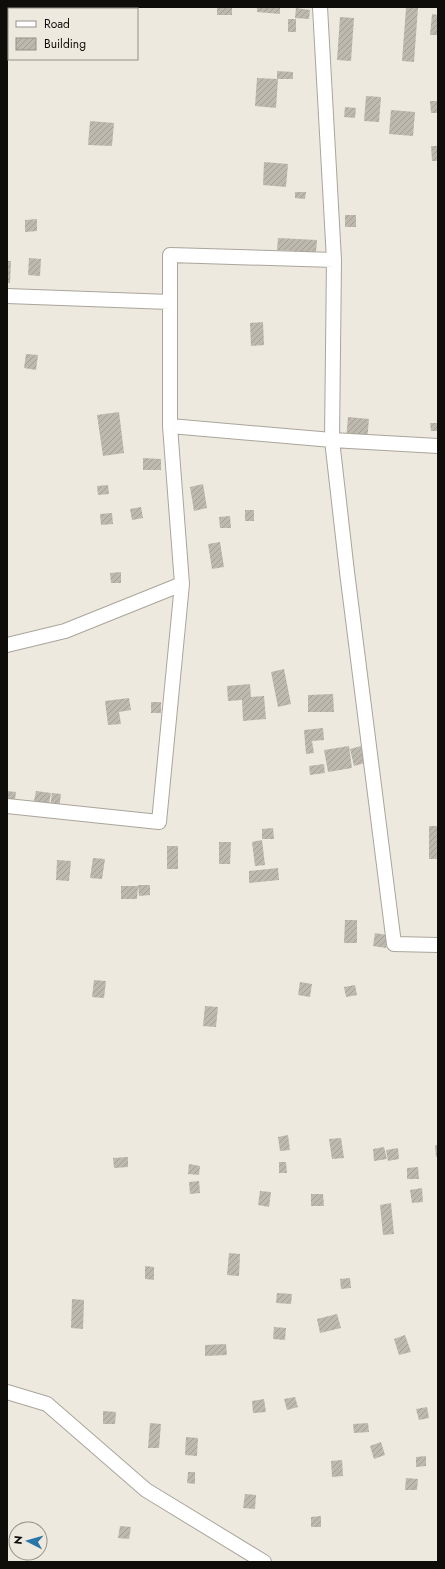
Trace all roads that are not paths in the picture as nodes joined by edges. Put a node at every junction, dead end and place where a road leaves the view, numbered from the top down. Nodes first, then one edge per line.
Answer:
1 (320, 7) edge
2 (334, 260) junction
3 (7, 296) edge
4 (170, 302) junction
5 (170, 426) junction
6 (332, 440) junction
7 (438, 446) edge
8 (182, 584) junction
9 (7, 645) edge
10 (7, 806) edge
11 (438, 946) edge
12 (7, 1392) edge
13 (264, 1562) edge

1 - 2 street
2 - 4 street
2 - 6 street
3 - 4 street
4 - 5 street
5 - 6 street
5 - 8 street
6 - 7 street
6 - 11 street
8 - 9 street
8 - 10 street
12 - 13 street

